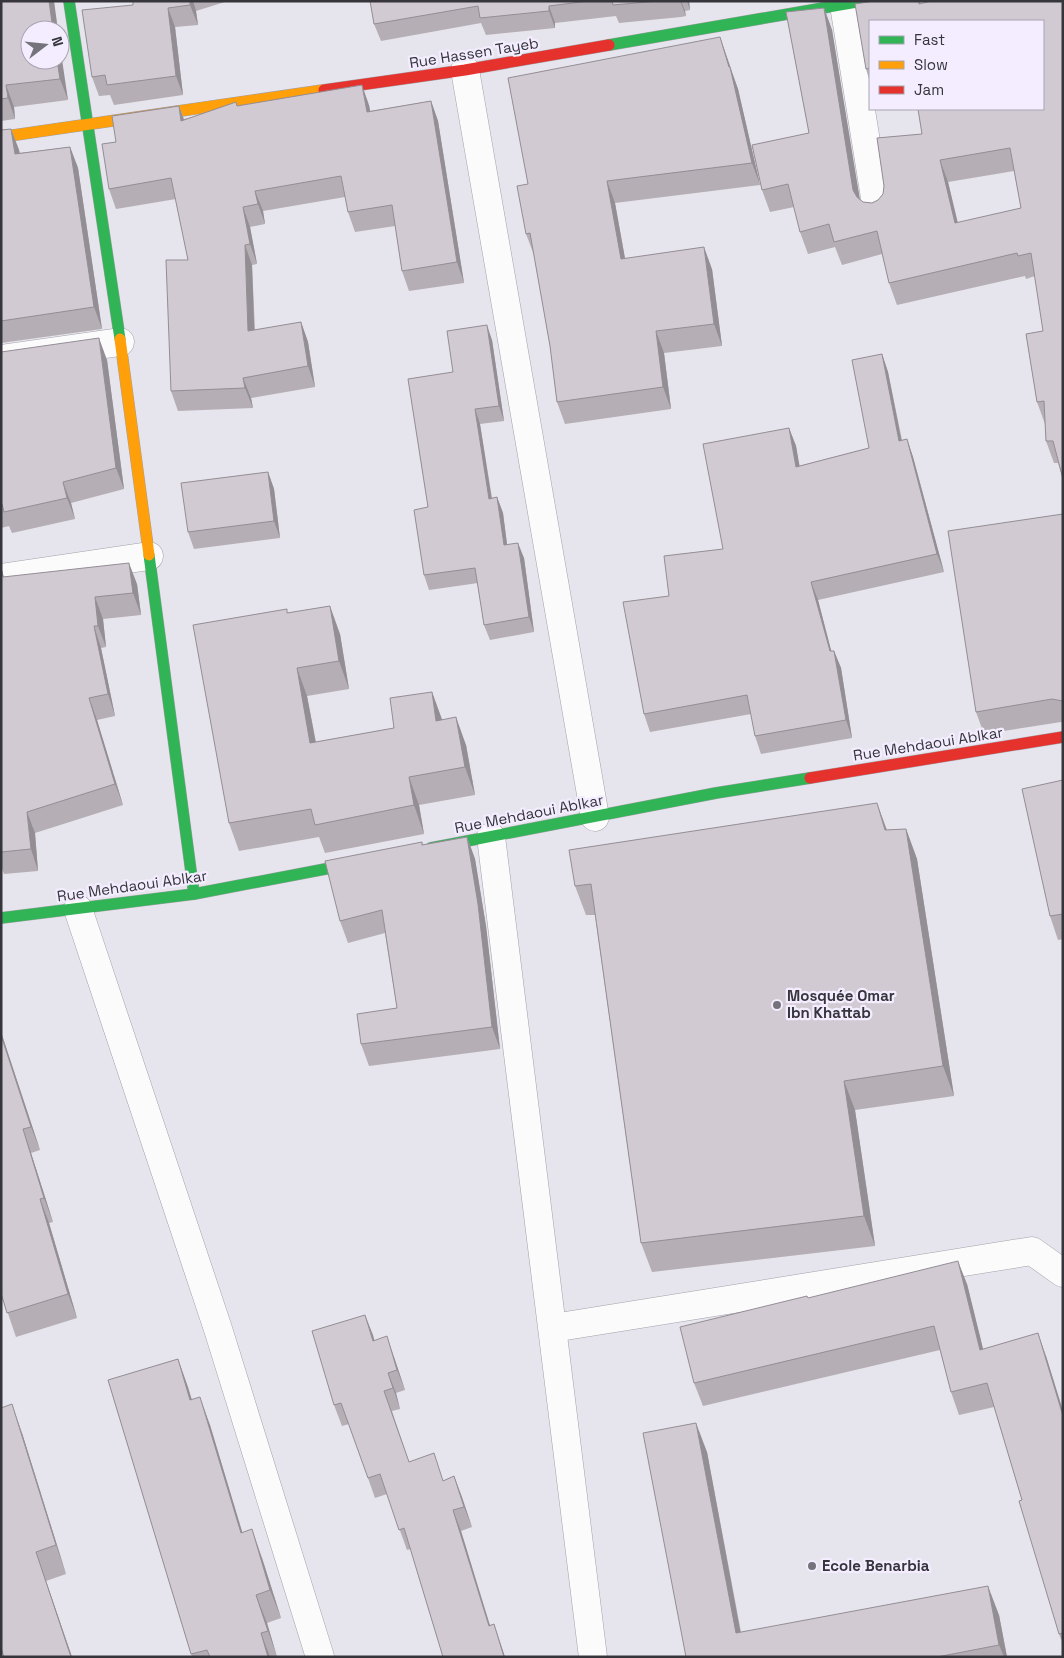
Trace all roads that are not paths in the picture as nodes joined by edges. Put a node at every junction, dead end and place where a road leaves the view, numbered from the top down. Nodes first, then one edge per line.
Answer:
1 (69, 1) edge
2 (853, 3) edge
3 (465, 70) junction
4 (88, 125) junction
5 (1, 137) edge
6 (877, 210) edge
7 (120, 342) junction
8 (1, 359) edge
9 (149, 556) junction
10 (1, 578) edge
11 (1063, 737) edge
12 (595, 817) junction
13 (491, 837) junction
14 (424, 850) edge
15 (376, 859) edge
16 (194, 894) junction
17 (78, 909) junction
18 (1, 918) edge
19 (1063, 1273) edge
20 (553, 1328) junction
21 (320, 1657) edge
22 (592, 1657) edge

1 - 4 street
2 - 3 street, Rue Hassen Tayeb
2 - 6 street
3 - 4 street, Rue Hassen Tayeb
3 - 12 street
4 - 5 street, Rue Hassen Tayeb
4 - 7 street
7 - 8 street
7 - 9 street
9 - 10 street
9 - 16 street
11 - 12 street, Rue Mehdaoui Ablkar
12 - 13 street, Rue Mehdaoui Ablkar
13 - 14 street, Rue Mehdaoui Ablkar
13 - 20 street
15 - 16 street, Rue Mehdaoui Ablkar
16 - 17 street, Rue Mehdaoui Ablkar
17 - 18 street, Rue Mehdaoui Ablkar
17 - 21 street
19 - 20 street
20 - 22 street

